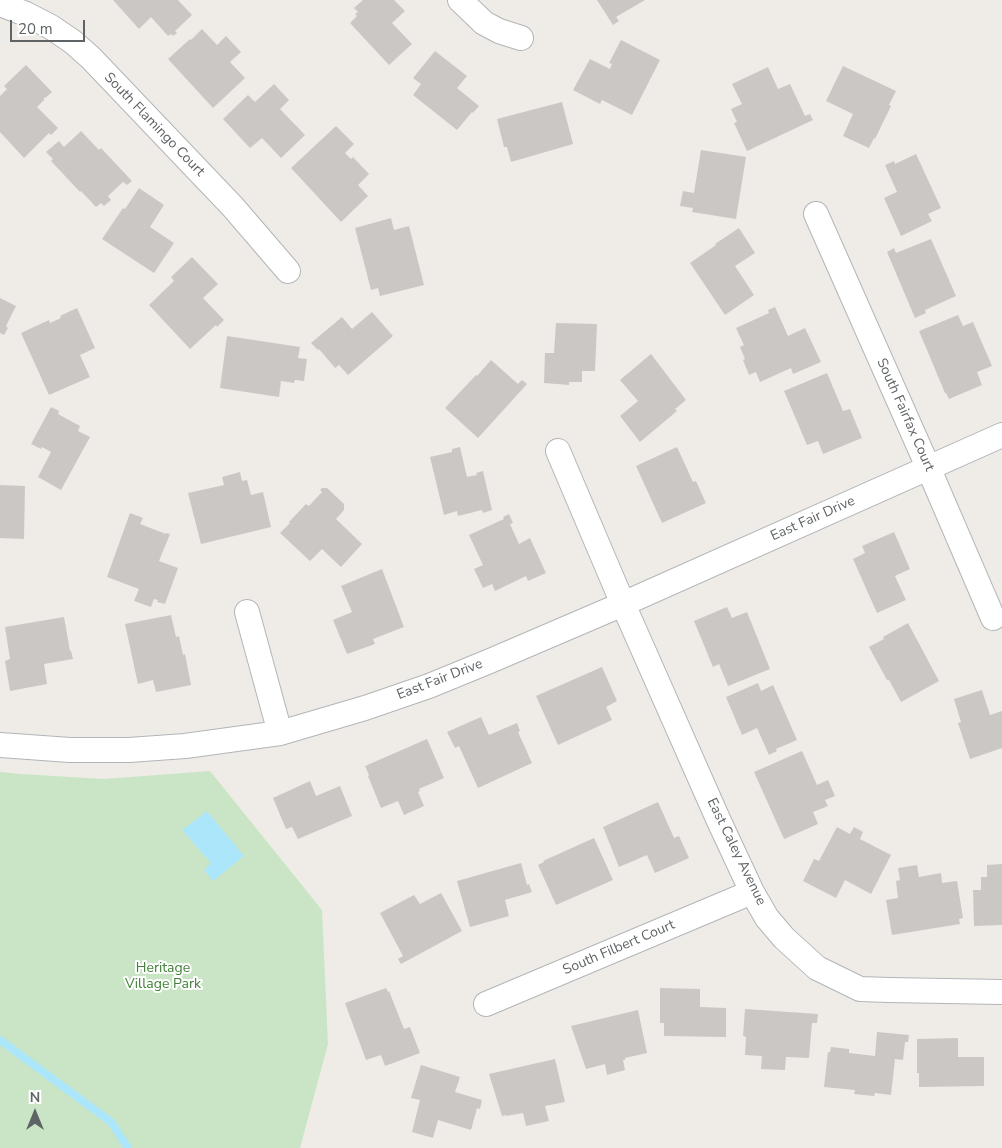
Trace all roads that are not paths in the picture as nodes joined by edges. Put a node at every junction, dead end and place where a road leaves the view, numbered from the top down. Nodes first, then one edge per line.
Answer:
1 (460, 0) edge
2 (0, 4) edge
3 (521, 38) dead end
4 (816, 214) dead end
5 (288, 271) dead end
6 (1002, 435) edge
7 (558, 451) dead end
8 (928, 467) junction
9 (623, 604) junction
10 (247, 612) dead end
11 (993, 618) dead end
12 (280, 733) junction
13 (0, 745) edge
14 (752, 892) junction
15 (1002, 992) edge
16 (486, 1004) dead end

1 - 3 street
2 - 5 street, South Flamingo Court
4 - 8 street, South Fairfax Court
6 - 8 street, East Fair Drive
7 - 9 street
8 - 9 street, East Fair Drive
8 - 11 street, South Fairfax Court
9 - 12 street, East Fair Drive
9 - 14 street, East Caley Avenue
10 - 12 street
12 - 13 street, East Fair Drive
14 - 15 street, East Caley Avenue
14 - 16 street, South Filbert Court

